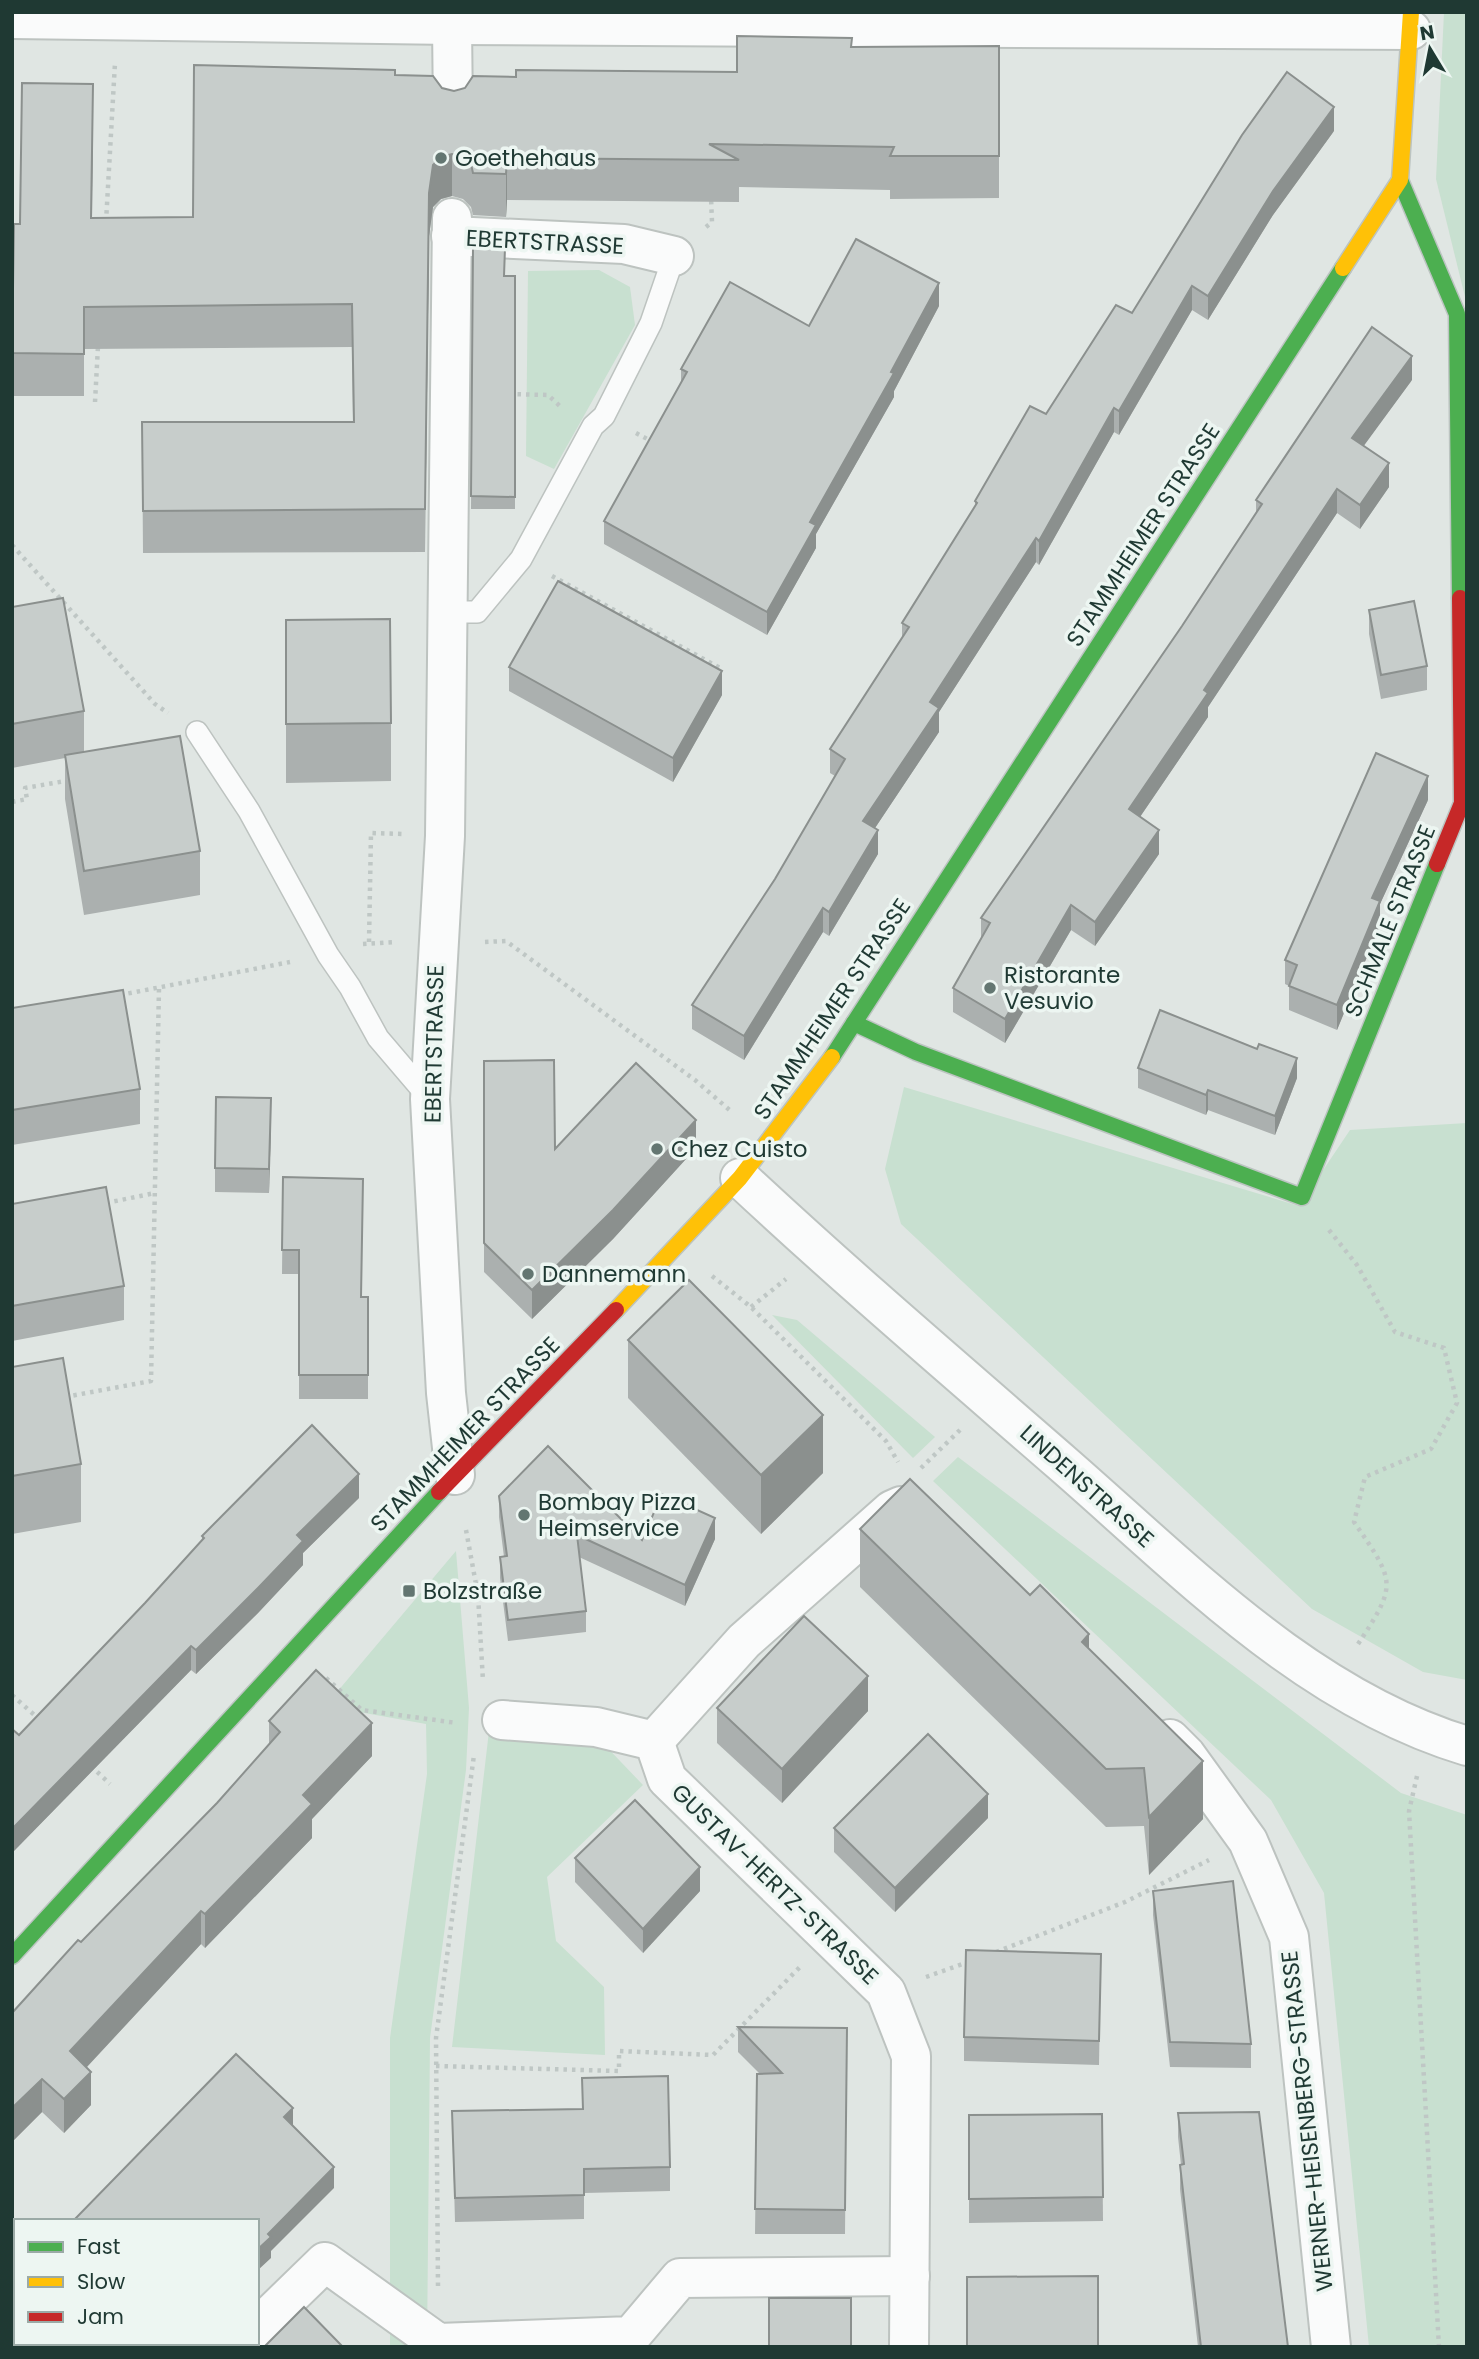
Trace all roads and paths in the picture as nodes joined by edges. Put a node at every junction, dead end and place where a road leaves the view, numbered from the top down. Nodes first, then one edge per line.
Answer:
1 (12, 19) edge
2 (116, 20) junction
3 (936, 20) edge
4 (432, 21) edge
5 (1411, 21) edge
6 (453, 112) edge
7 (1401, 180) junction
8 (712, 195) edge
9 (105, 234) edge
10 (674, 256) junction
11 (99, 332) edge
12 (449, 394) junction
13 (95, 401) dead end
14 (599, 421) junction
15 (663, 448) edge
16 (12, 545) edge
17 (521, 559) junction
18 (447, 612) junction
19 (67, 615) edge
20 (75, 615) junction
21 (720, 668) edge
22 (155, 704) dead end
23 (197, 732) dead end
24 (76, 779) edge
25 (12, 802) edge
26 (445, 836) junction
27 (369, 942) junction
28 (437, 943) junction
29 (328, 956) junction
30 (159, 988) junction
31 (106, 998) edge
32 (854, 1023) junction
33 (430, 1099) junction
34 (768, 1143) junction
35 (740, 1178) junction
36 (155, 1193) junction
37 (1302, 1197) junction
38 (103, 1203) edge
39 (677, 1248) junction
40 (63, 1397) edge
41 (990, 1400) junction
42 (455, 1475) junction
43 (918, 1496) junction
44 (295, 1648) junction
45 (1331, 1684) junction
46 (12, 1695) edge
47 (1147, 1717) edge
48 (491, 1721) junction
49 (42, 1722) edge
50 (1426, 1734) junction
51 (654, 1741) junction
52 (1467, 1746) edge
53 (82, 1759) edge
54 (142, 1813) junction
55 (1248, 1841) junction
56 (830, 1937) junction
57 (12, 1955) edge
58 (987, 1956) edge
59 (974, 1960) edge
60 (886, 1992) junction
61 (436, 2066) junction
62 (910, 2276) junction
63 (259, 2326) edge
64 (438, 2343) junction
65 (909, 2347) edge
66 (1331, 2347) edge
67 (1438, 2347) edge

1 - 2 street
2 - 4 street
2 - 9 path
3 - 4 street
3 - 5 street
4 - 6 street
5 - 7 main road, STAMMHEIMER STRASSE
7 - 32 main road, STAMMHEIMER STRASSE
7 - 37 main road, SCHMALE STRASSE
8 - 10 path
10 - 12 street, EBERTSTRASSE
10 - 14 lane
11 - 13 path
12 - 14 path
12 - 18 street, EBERTSTRASSE
14 - 15 path
14 - 17 lane
16 - 20 path
17 - 18 lane
17 - 21 path
18 - 26 street, EBERTSTRASSE
19 - 20 path
20 - 22 path
23 - 29 lane
24 - 25 path
26 - 27 path
26 - 28 street, EBERTSTRASSE
27 - 28 path
27 - 29 path
28 - 33 street, EBERTSTRASSE
28 - 34 path
29 - 30 path
29 - 33 lane
30 - 31 path
30 - 36 path
32 - 34 main road, STAMMHEIMER STRASSE
32 - 37 main road
33 - 42 street, EBERTSTRASSE
34 - 35 main road, STAMMHEIMER STRASSE
35 - 39 main road, STAMMHEIMER STRASSE
35 - 41 street, LINDENSTRASSE
36 - 38 path
36 - 40 path
37 - 45 path
39 - 42 main road, STAMMHEIMER STRASSE
39 - 43 path
41 - 43 path
41 - 45 street, LINDENSTRASSE
42 - 44 main road, STAMMHEIMER STRASSE
42 - 48 path
43 - 51 street
44 - 48 path
44 - 54 main road, STAMMHEIMER STRASSE
45 - 50 street, LINDENSTRASSE
46 - 49 path
47 - 55 street, WERNER-HEISENBERG-STRASSE
48 - 51 street
48 - 61 path
50 - 52 street, LINDENSTRASSE
50 - 67 path
51 - 56 street, GUSTAV-HERTZ-STRASSE
53 - 54 path
54 - 57 main road, STAMMHEIMER STRASSE
55 - 58 path
55 - 66 street, WERNER-HEISENBERG-STRASSE
56 - 60 street, GUSTAV-HERTZ-STRASSE
56 - 61 path
59 - 60 path
60 - 62 street, GUSTAV-HERTZ-STRASSE
61 - 64 path
62 - 64 street
62 - 65 street, GUSTAV-HERTZ-STRASSE
63 - 64 street

